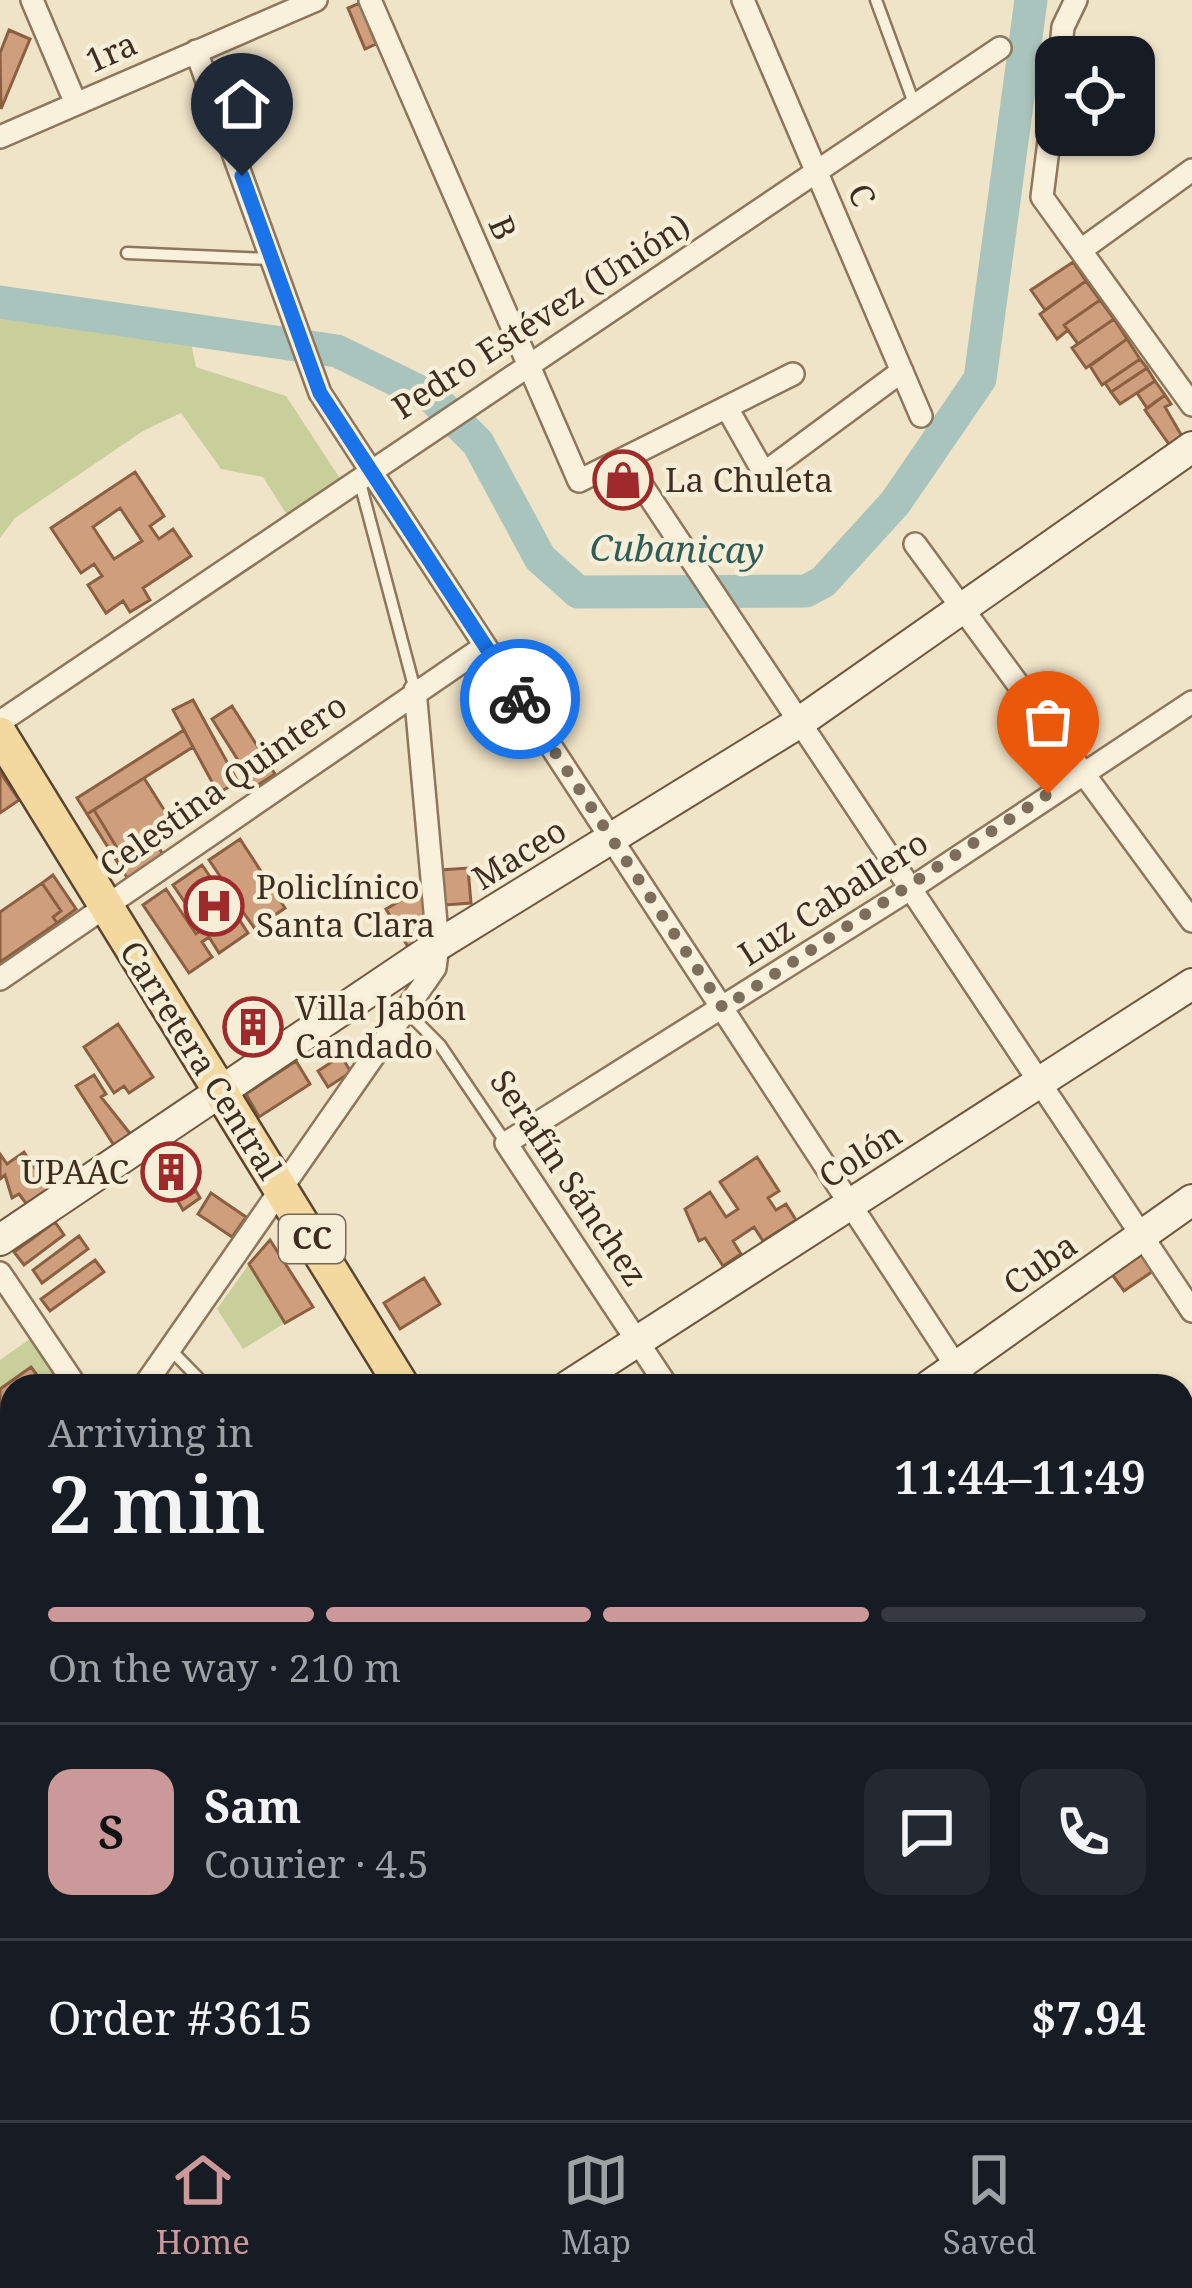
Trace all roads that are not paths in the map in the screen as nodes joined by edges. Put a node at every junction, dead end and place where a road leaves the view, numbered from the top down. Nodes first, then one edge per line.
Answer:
1 (32, 0) edge
2 (316, 0) edge
3 (370, 0) edge
4 (743, 0) edge
5 (876, 0) edge
6 (1076, 0) edge
7 (1063, 36) edge
8 (1000, 48) dead end
9 (196, 51) junction
10 (76, 104) junction
11 (916, 110) junction
12 (0, 137) edge
13 (1047, 156) edge
14 (1192, 170) edge
15 (818, 174) junction
16 (1081, 250) junction
17 (128, 254) dead end
18 (272, 260) junction
19 (525, 365) junction
20 (902, 371) junction
21 (794, 374) dead end
22 (1192, 405) edge
23 (727, 408) junction
24 (921, 416) dead end
25 (1192, 447) edge
26 (625, 460) junction
27 (364, 473) junction
28 (915, 544) dead end
29 (961, 606) junction
30 (485, 646) junction
31 (415, 690) junction
32 (1192, 702) edge
33 (0, 722) edge
34 (800, 722) junction
35 (0, 734) edge
36 (1081, 771) junction
37 (611, 839) junction
38 (913, 887) junction
39 (107, 907) junction
40 (1192, 921) edge
41 (438, 945) junction
42 (0, 979) edge
43 (1192, 984) edge
44 (723, 1008) junction
45 (408, 1012) junction
46 (1040, 1082) junction
47 (221, 1092) junction
48 (506, 1143) junction
49 (279, 1186) junction
50 (1192, 1200) edge
51 (851, 1204) junction
52 (1142, 1235) junction
53 (0, 1240) edge
54 (0, 1273) edge
55 (1192, 1311) edge
56 (638, 1341) junction
57 (169, 1348) junction
58 (68, 1374) edge
59 (152, 1374) edge
60 (194, 1374) edge
61 (395, 1374) edge
62 (587, 1374) edge
63 (659, 1374) edge
64 (962, 1374) edge
65 (966, 1374) edge

1 - 10 street
2 - 9 street, 1ra
3 - 19 street, B
4 - 15 street, C
5 - 11 lane
6 - 7 street
8 - 11 street, Pedro Estévez (Unión)
9 - 10 street, 1ra
9 - 18 street
10 - 12 street, 1ra
11 - 15 street, Pedro Estévez (Unión)
13 - 16 street
14 - 16 street
15 - 19 street, Pedro Estévez (Unión)
15 - 20 street, C
16 - 22 street
17 - 18 lane
18 - 27 street
19 - 26 street, B
19 - 27 street, Pedro Estévez (Unión)
20 - 23 street
20 - 24 street, C
21 - 23 street
23 - 26 street
25 - 29 main road, Maceo
26 - 34 street
27 - 30 street
27 - 31 lane
27 - 33 street, Pedro Estévez (Unión)
28 - 29 street
29 - 34 main road, Maceo
29 - 36 street
30 - 31 street, Celestina Quintero
30 - 37 street
31 - 39 street, Celestina Quintero
31 - 41 street
32 - 36 street, Luz Caballero
34 - 37 main road, Maceo
34 - 38 street
35 - 39 main road, Carretera Central / CC
36 - 38 street, Luz Caballero
36 - 40 street
37 - 41 main road, Maceo
37 - 44 street
38 - 44 street, Luz Caballero
38 - 46 street
39 - 42 street, Celestina Quintero
39 - 47 main road, Carretera Central / CC
41 - 45 street
41 - 47 main road, Maceo
43 - 46 main road, Colón
44 - 48 street, Luz Caballero
44 - 51 street
45 - 48 lane, Serafín Sánchez
45 - 49 street
46 - 51 main road, Colón
46 - 52 street
47 - 49 main road, Carretera Central / CC
47 - 53 main road, Maceo
48 - 56 street, Serafín Sánchez
49 - 57 street
49 - 61 main road, Carretera Central / CC
50 - 52 main road, Cuba
51 - 56 main road, Colón
51 - 64 street
52 - 55 street
52 - 65 main road, Cuba
54 - 58 street
56 - 62 main road, Colón
56 - 63 street, Serafín Sánchez
57 - 59 street
57 - 60 lane

